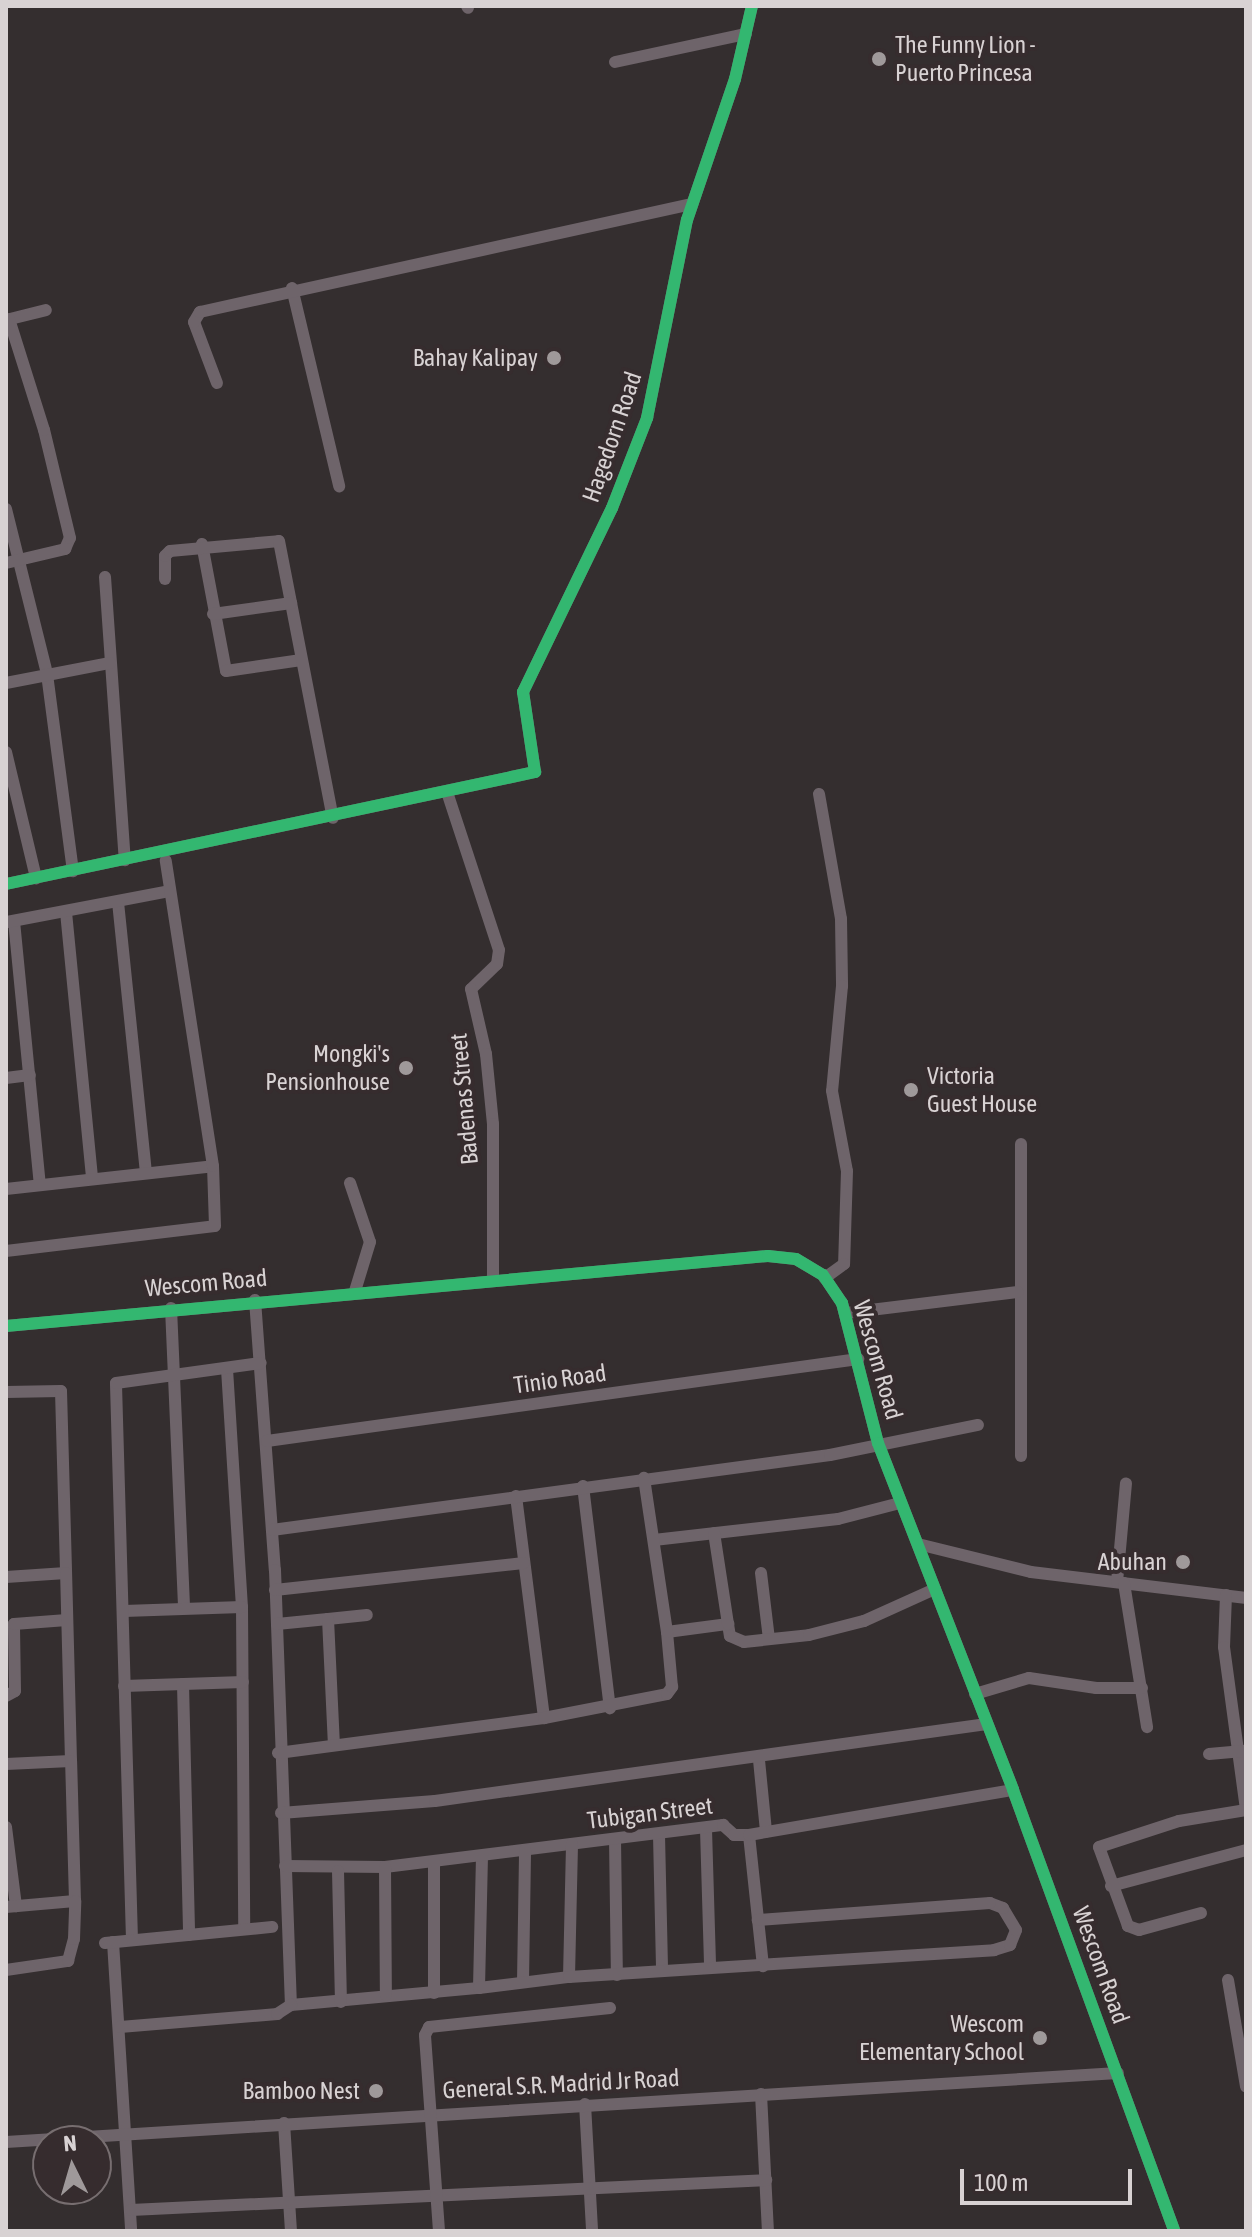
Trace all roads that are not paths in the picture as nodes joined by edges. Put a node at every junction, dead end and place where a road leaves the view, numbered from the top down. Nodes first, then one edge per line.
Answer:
1 (752, 6) edge
2 (746, 34) junction
3 (615, 62) dead end
4 (692, 204) junction
5 (292, 288) junction
6 (46, 310) dead end
7 (8, 319) edge
8 (217, 383) dead end
9 (339, 486) dead end
10 (6, 509) edge
11 (202, 544) junction
12 (12, 562) edge
13 (105, 577) dead end
14 (165, 579) dead end
15 (291, 603) junction
16 (213, 614) junction
17 (301, 660) junction
18 (110, 663) junction
19 (47, 674) junction
20 (6, 683) edge
21 (6, 752) edge
22 (447, 792) junction
23 (819, 794) dead end
24 (333, 818) junction
25 (125, 860) junction
26 (166, 861) dead end
27 (73, 871) junction
28 (36, 878) junction
29 (6, 884) edge
30 (169, 891) junction
31 (118, 902) junction
32 (66, 912) junction
33 (10, 922) edge
34 (30, 1075) junction
35 (6, 1078) edge
36 (1021, 1144) dead end
37 (213, 1166) junction
38 (146, 1173) junction
39 (92, 1179) junction
40 (350, 1183) dead end
41 (40, 1185) junction
42 (6, 1189) edge
43 (6, 1251) edge
44 (825, 1278) junction
45 (493, 1279) junction
46 (355, 1291) junction
47 (1018, 1292) junction
48 (255, 1300) junction
49 (171, 1308) junction
50 (846, 1313) junction
51 (6, 1326) edge
52 (858, 1359) junction
53 (261, 1363) junction
54 (227, 1369) junction
55 (171, 1377) junction
56 (6, 1392) edge
57 (978, 1425) dead end
58 (267, 1441) junction
59 (878, 1443) junction
60 (1021, 1456) dead end
61 (644, 1478) junction
62 (1126, 1483) dead end
63 (583, 1486) junction
64 (516, 1496) junction
65 (900, 1503) junction
66 (272, 1530) junction
67 (714, 1533) junction
68 (654, 1540) junction
69 (918, 1544) junction
70 (524, 1563) junction
71 (66, 1573) junction
72 (761, 1573) dead end
73 (6, 1577) edge
74 (1121, 1582) junction
75 (935, 1589) junction
76 (275, 1590) junction
77 (1226, 1595) junction
78 (1246, 1598) edge
79 (242, 1607) junction
80 (184, 1608) junction
81 (124, 1611) junction
82 (367, 1615) dead end
83 (328, 1619) junction
84 (67, 1620) junction
85 (277, 1624) junction
86 (728, 1624) junction
87 (667, 1632) junction
88 (769, 1639) junction
89 (243, 1682) junction
90 (183, 1684) junction
91 (124, 1686) junction
92 (1142, 1688) junction
93 (975, 1694) junction
94 (6, 1696) edge
95 (610, 1708) junction
96 (544, 1718) junction
97 (987, 1724) junction
98 (1147, 1727) dead end
99 (334, 1745) junction
100 (1243, 1752) edge
101 (278, 1753) junction
102 (1209, 1754) dead end
103 (759, 1760) junction
104 (71, 1761) junction
105 (6, 1764) edge
106 (1013, 1790) junction
107 (1246, 1809) edge
108 (281, 1813) junction
109 (6, 1827) edge
110 (706, 1829) junction
111 (766, 1832) junction
112 (659, 1835) junction
113 (749, 1835) junction
114 (615, 1839) junction
115 (572, 1844) junction
116 (525, 1850) junction
117 (1246, 1850) edge
118 (482, 1857) junction
119 (434, 1862) junction
120 (285, 1866) junction
121 (385, 1867) junction
122 (338, 1871) junction
123 (1111, 1886) junction
124 (75, 1901) junction
125 (11, 1906) edge
126 (1201, 1913) dead end
127 (758, 1920) junction
128 (272, 1927) dead end
129 (244, 1929) junction
130 (189, 1935) junction
131 (132, 1940) junction
132 (763, 1966) junction
133 (710, 1967) junction
134 (6, 1970) edge
135 (662, 1971) junction
136 (617, 1975) junction
137 (569, 1977) junction
138 (1228, 1980) dead end
139 (523, 1982) junction
140 (479, 1988) junction
141 (434, 1993) junction
142 (386, 1995) junction
143 (341, 2002) junction
144 (291, 2005) junction
145 (610, 2008) dead end
146 (120, 2027) junction
147 (1118, 2073) junction
148 (1246, 2086) edge
149 (761, 2094) junction
150 (585, 2104) junction
151 (431, 2114) junction
152 (284, 2123) junction
153 (126, 2133) junction
154 (6, 2142) edge
155 (766, 2180) junction
156 (588, 2188) junction
157 (436, 2197) junction
158 (289, 2200) junction
159 (131, 2210) junction
160 (131, 2231) edge
161 (291, 2231) edge
162 (439, 2231) edge
163 (592, 2231) edge
164 (768, 2231) edge
165 (1174, 2231) edge

1 - 2 street, Hagedorn Road
2 - 3 street
2 - 4 street, Hagedorn Road
4 - 5 street
4 - 22 street, Hagedorn Road
5 - 8 street
5 - 9 street
6 - 7 street
7 - 12 street
10 - 12 street
11 - 14 street
11 - 15 street
11 - 16 street
12 - 19 street
13 - 18 street
15 - 16 street
15 - 17 street
16 - 17 street
17 - 24 street
18 - 19 street
18 - 25 street
19 - 20 street
19 - 27 street
21 - 28 street
22 - 24 street
22 - 45 street, Badenas Street
23 - 44 street
24 - 25 street
25 - 27 street
26 - 30 street
27 - 28 street
28 - 29 street
30 - 31 street
30 - 37 street
31 - 32 street
31 - 38 street
32 - 33 street
32 - 39 street
33 - 34 street
34 - 35 street
34 - 41 street
36 - 47 street
37 - 38 street
37 - 43 street
38 - 39 street
39 - 41 street
40 - 46 street
41 - 42 street
44 - 45 street, Wescom Road
44 - 50 street, Wescom Road
45 - 46 street, Wescom Road
46 - 48 street, Wescom Road
47 - 50 street
47 - 60 street
48 - 49 street, Wescom Road
48 - 53 street
49 - 51 street, Wescom Road
49 - 55 street
50 - 52 street, Wescom Road
52 - 58 street, Tinio Road
52 - 59 street, Wescom Road
53 - 54 street
53 - 58 street
54 - 55 street
54 - 79 street
55 - 80 street
55 - 81 street
56 - 71 street
57 - 59 street
58 - 66 street
59 - 61 street
59 - 65 street, Wescom Road
61 - 63 street
61 - 68 street
62 - 74 street
63 - 64 street
63 - 95 street
64 - 66 street
64 - 70 street
65 - 67 street
65 - 69 street, Wescom Road
66 - 76 street
67 - 68 street
67 - 86 street
68 - 87 street
69 - 74 street
69 - 75 street, Wescom Road
70 - 76 street
70 - 96 street
71 - 73 street
71 - 84 street
72 - 88 street
74 - 77 street
74 - 92 street
75 - 88 street
75 - 93 street, Wescom Road
76 - 85 street
77 - 78 street
77 - 100 street
79 - 80 street
79 - 89 street
80 - 81 street
81 - 91 street
82 - 83 street
83 - 85 street
83 - 99 street
84 - 94 street
84 - 104 street
85 - 101 street
86 - 87 street
86 - 88 street
87 - 95 street
89 - 90 street
89 - 129 street
90 - 91 street
90 - 130 street
91 - 131 street
92 - 93 street
92 - 98 street
93 - 97 street, Wescom Road
95 - 96 street
96 - 99 street
97 - 103 street
97 - 106 street, Wescom Road
99 - 101 street
100 - 102 street
100 - 107 street
101 - 108 street
103 - 108 street
103 - 111 street
104 - 105 street
104 - 124 street
106 - 111 street, Tubigan Street
106 - 147 street, Wescom Road
107 - 123 street
108 - 120 street
109 - 125 street
110 - 112 street, Tubigan Street
110 - 113 street, Tubigan Street
110 - 133 street
111 - 113 street, Tubigan Street
112 - 114 street, Tubigan Street
112 - 135 street
113 - 127 street
114 - 115 street, Tubigan Street
114 - 136 street
115 - 116 street, Tubigan Street
115 - 137 street
116 - 118 street, Tubigan Street
116 - 139 street
117 - 123 street
118 - 119 street, Tubigan Street
118 - 140 street
119 - 121 street, Tubigan Street
119 - 141 street
120 - 122 street, Tubigan Street
120 - 144 street
121 - 122 street, Tubigan Street
121 - 142 street
122 - 143 street
123 - 126 street
124 - 125 street
124 - 134 street
127 - 132 street
127 - 132 street
128 - 129 street
129 - 130 street
130 - 131 street
131 - 146 street
132 - 133 street
133 - 135 street
135 - 136 street
136 - 137 street
137 - 139 street
138 - 148 street
139 - 140 street
140 - 141 street
141 - 142 street
142 - 143 street
143 - 144 street
144 - 146 street
145 - 151 street
146 - 153 street
147 - 149 street, General S.R. Madrid Jr Road
147 - 165 street, Wescom Road
149 - 150 street, General S.R. Madrid Jr Road
149 - 155 street
150 - 151 street, General S.R. Madrid Jr Road
150 - 156 street
151 - 152 street, General S.R. Madrid Jr Road
151 - 157 street
152 - 153 street, General S.R. Madrid Jr Road
152 - 158 street
153 - 154 street, General S.R. Madrid Jr Road
153 - 159 street
155 - 156 street
155 - 164 street
156 - 157 street
156 - 163 street
157 - 158 street
157 - 162 street
158 - 159 street
158 - 161 street
159 - 160 street

